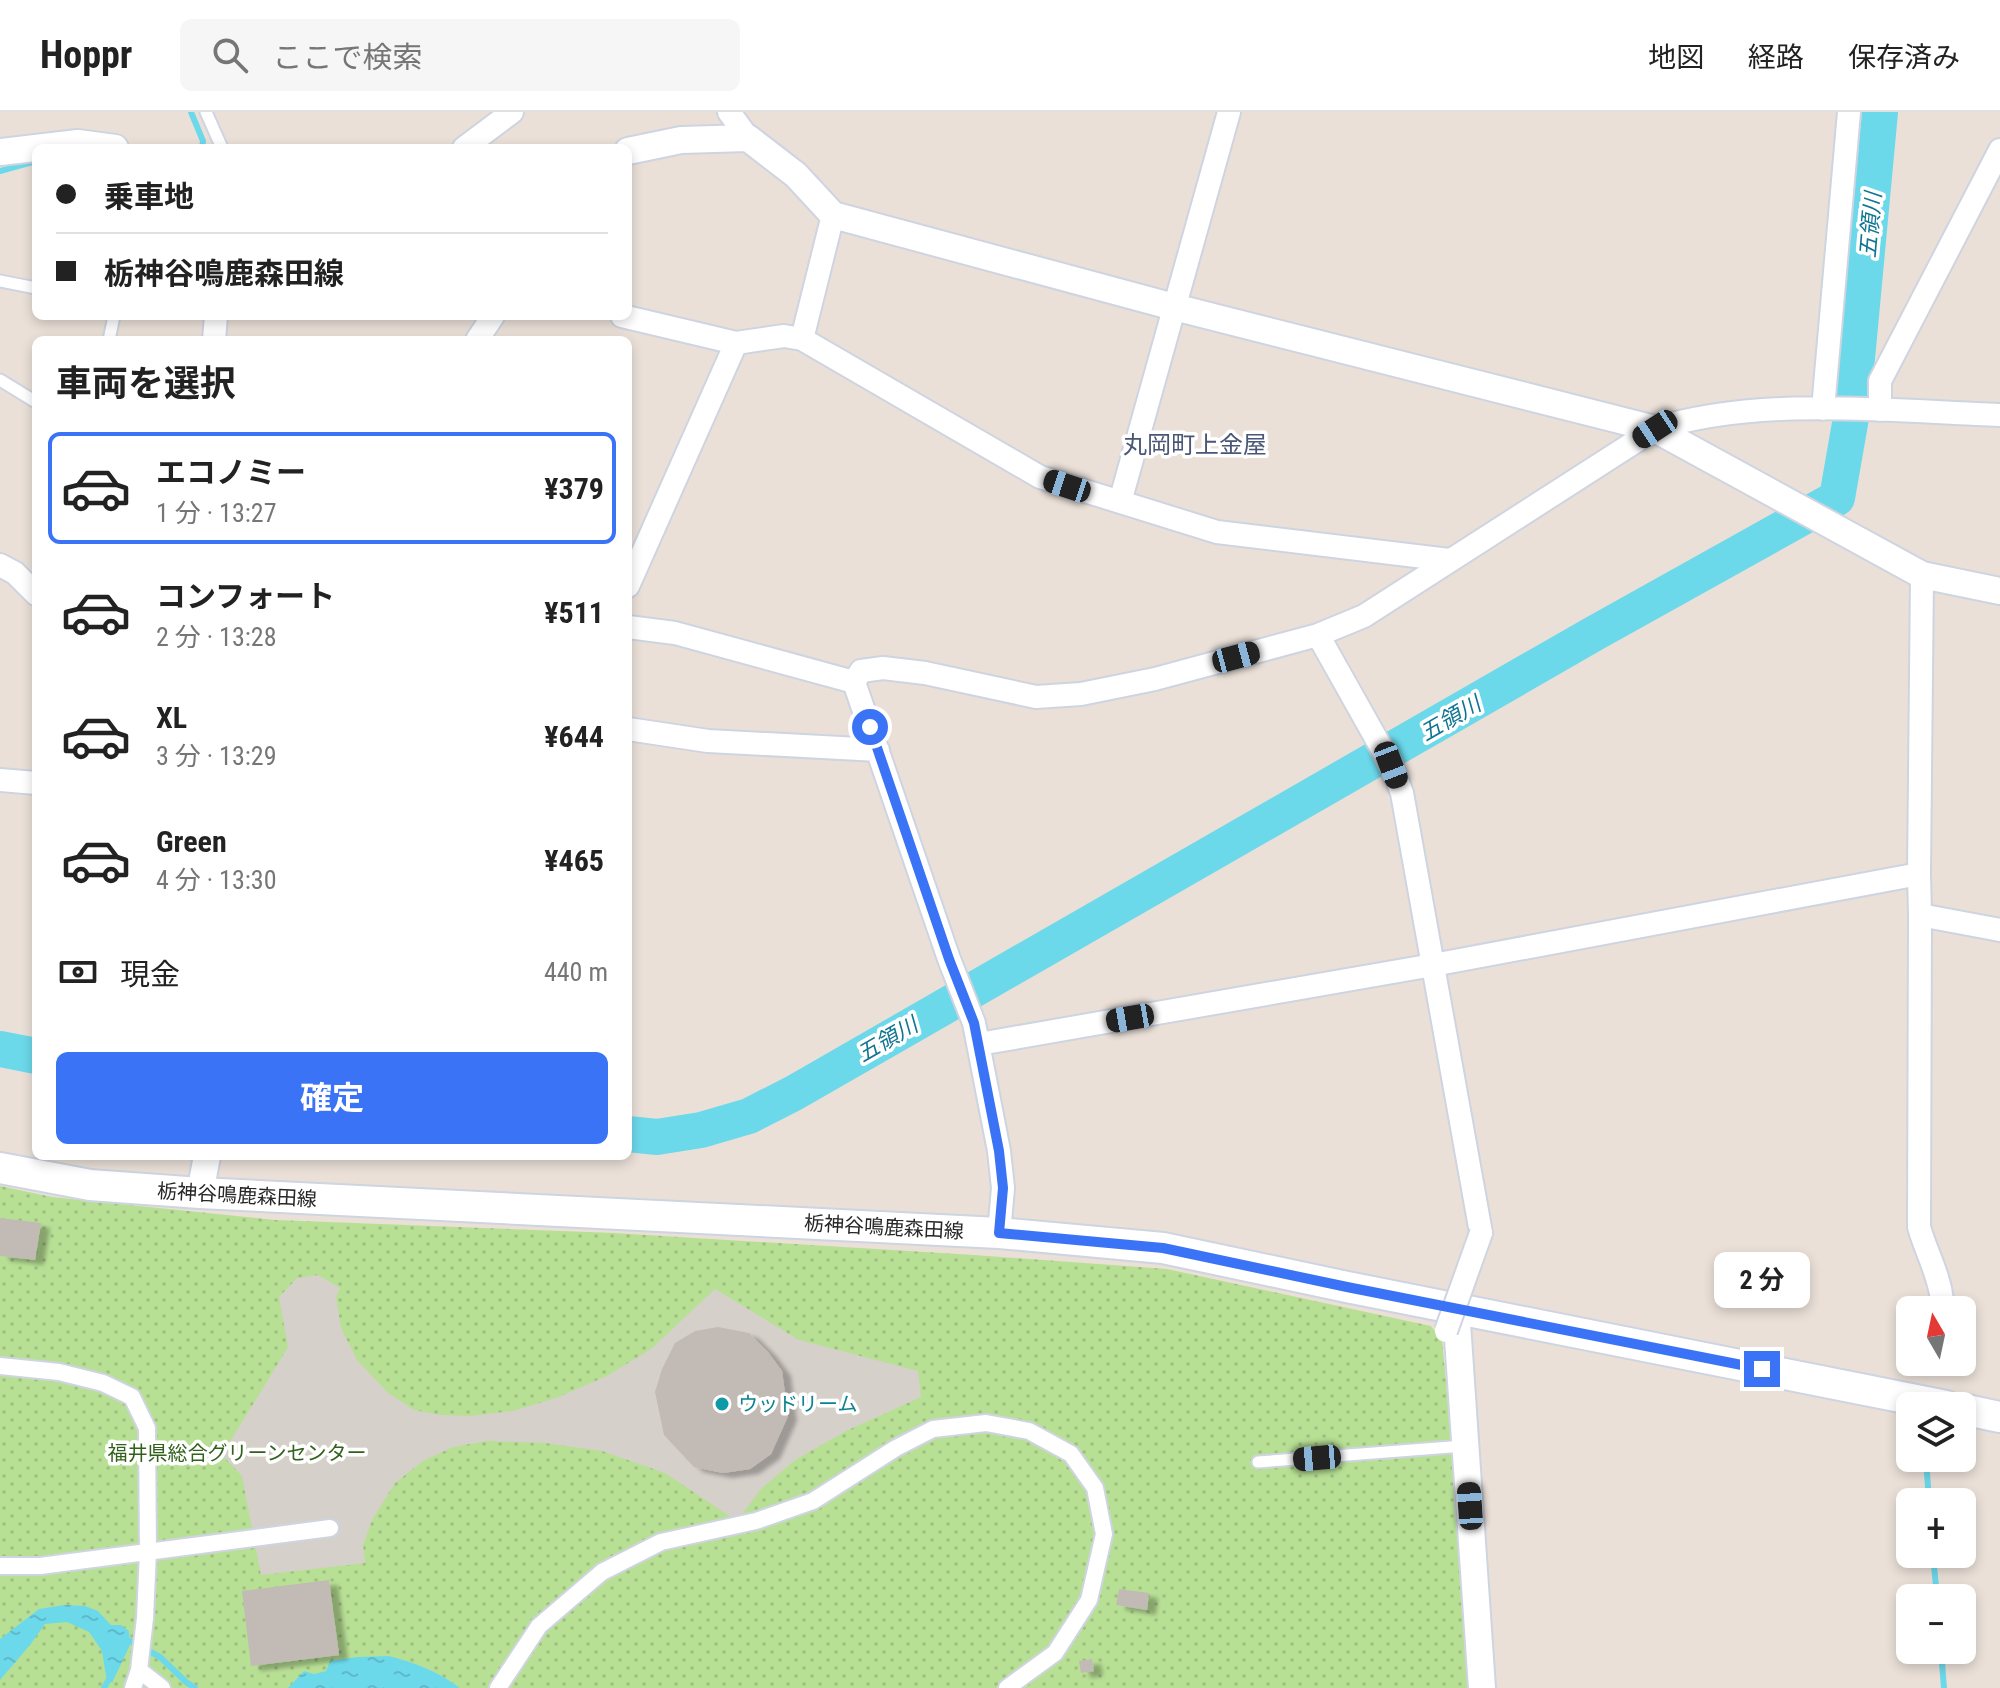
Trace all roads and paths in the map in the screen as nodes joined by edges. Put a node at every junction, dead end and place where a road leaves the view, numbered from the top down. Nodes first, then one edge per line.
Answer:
1 (206, 112) edge
2 (512, 112) edge
3 (729, 112) edge
4 (1229, 112) edge
5 (1849, 112) edge
6 (748, 138) junction
7 (220, 144) edge
8 (469, 144) edge
9 (32, 148) edge
10 (632, 150) edge
11 (2000, 150) edge
12 (0, 152) edge
13 (833, 215) junction
14 (0, 281) edge
15 (32, 287) edge
16 (1174, 307) junction
17 (632, 318) edge
18 (802, 339) junction
19 (736, 343) junction
20 (0, 380) edge
21 (32, 398) edge
22 (1823, 409) junction
23 (1880, 410) junction
24 (2000, 415) edge
25 (1655, 429) junction
26 (1120, 502) junction
27 (1449, 560) junction
28 (0, 565) edge
29 (1922, 575) junction
30 (632, 577) edge
31 (32, 590) edge
32 (2000, 591) edge
33 (632, 628) edge
34 (1318, 635) junction
35 (854, 682) junction
36 (632, 730) edge
37 (878, 750) junction
38 (0, 780) edge
39 (32, 783) edge
40 (1919, 874) junction
41 (1920, 915) junction
42 (2000, 930) edge
43 (1433, 965) junction
44 (979, 1044) junction
45 (206, 1160) edge
46 (0, 1168) edge
47 (200, 1193) junction
48 (999, 1233) junction
49 (1942, 1296) edge
50 (1451, 1320) junction
51 (0, 1366) edge
52 (1896, 1397) edge
53 (1976, 1412) edge
54 (2000, 1417) edge
55 (1465, 1446) junction
56 (1258, 1462) dead end
57 (330, 1528) dead end
58 (148, 1552) junction
59 (0, 1566) edge
60 (139, 1670) junction
61 (133, 1688) edge
62 (162, 1688) edge
63 (498, 1688) edge
64 (1007, 1688) edge
65 (1482, 1688) edge

1 - 7 lane
2 - 8 street
3 - 6 street
4 - 16 street
5 - 22 street
6 - 10 street
6 - 13 street
9 - 12 street
11 - 23 street
13 - 16 street
13 - 18 street
14 - 15 lane
16 - 25 street
16 - 26 street
17 - 19 street
18 - 19 street
18 - 26 street
19 - 30 street
20 - 21 lane
22 - 23 street
22 - 25 street
23 - 24 street
25 - 27 street
25 - 29 street
26 - 27 street
27 - 34 street
28 - 31 street
29 - 32 street
29 - 40 street
33 - 35 street
34 - 35 street
34 - 43 street
35 - 37 street
36 - 37 street
37 - 44 street
38 - 39 street
40 - 41 street
40 - 43 street
41 - 42 street
41 - 49 street
43 - 44 street
43 - 50 street, bridge
44 - 48 street
45 - 47 street
46 - 47 main road, 栃神谷鳴鹿森田線
47 - 48 main road, 栃神谷鳴鹿森田線
48 - 50 main road, 栃神谷鳴鹿森田線
50 - 52 main road, 栃神谷鳴鹿森田線
50 - 55 street
51 - 58 street
53 - 54 main road
55 - 56 lane
55 - 65 street
57 - 58 street
58 - 59 street
58 - 60 street
60 - 61 street
60 - 62 street
63 - 64 street

